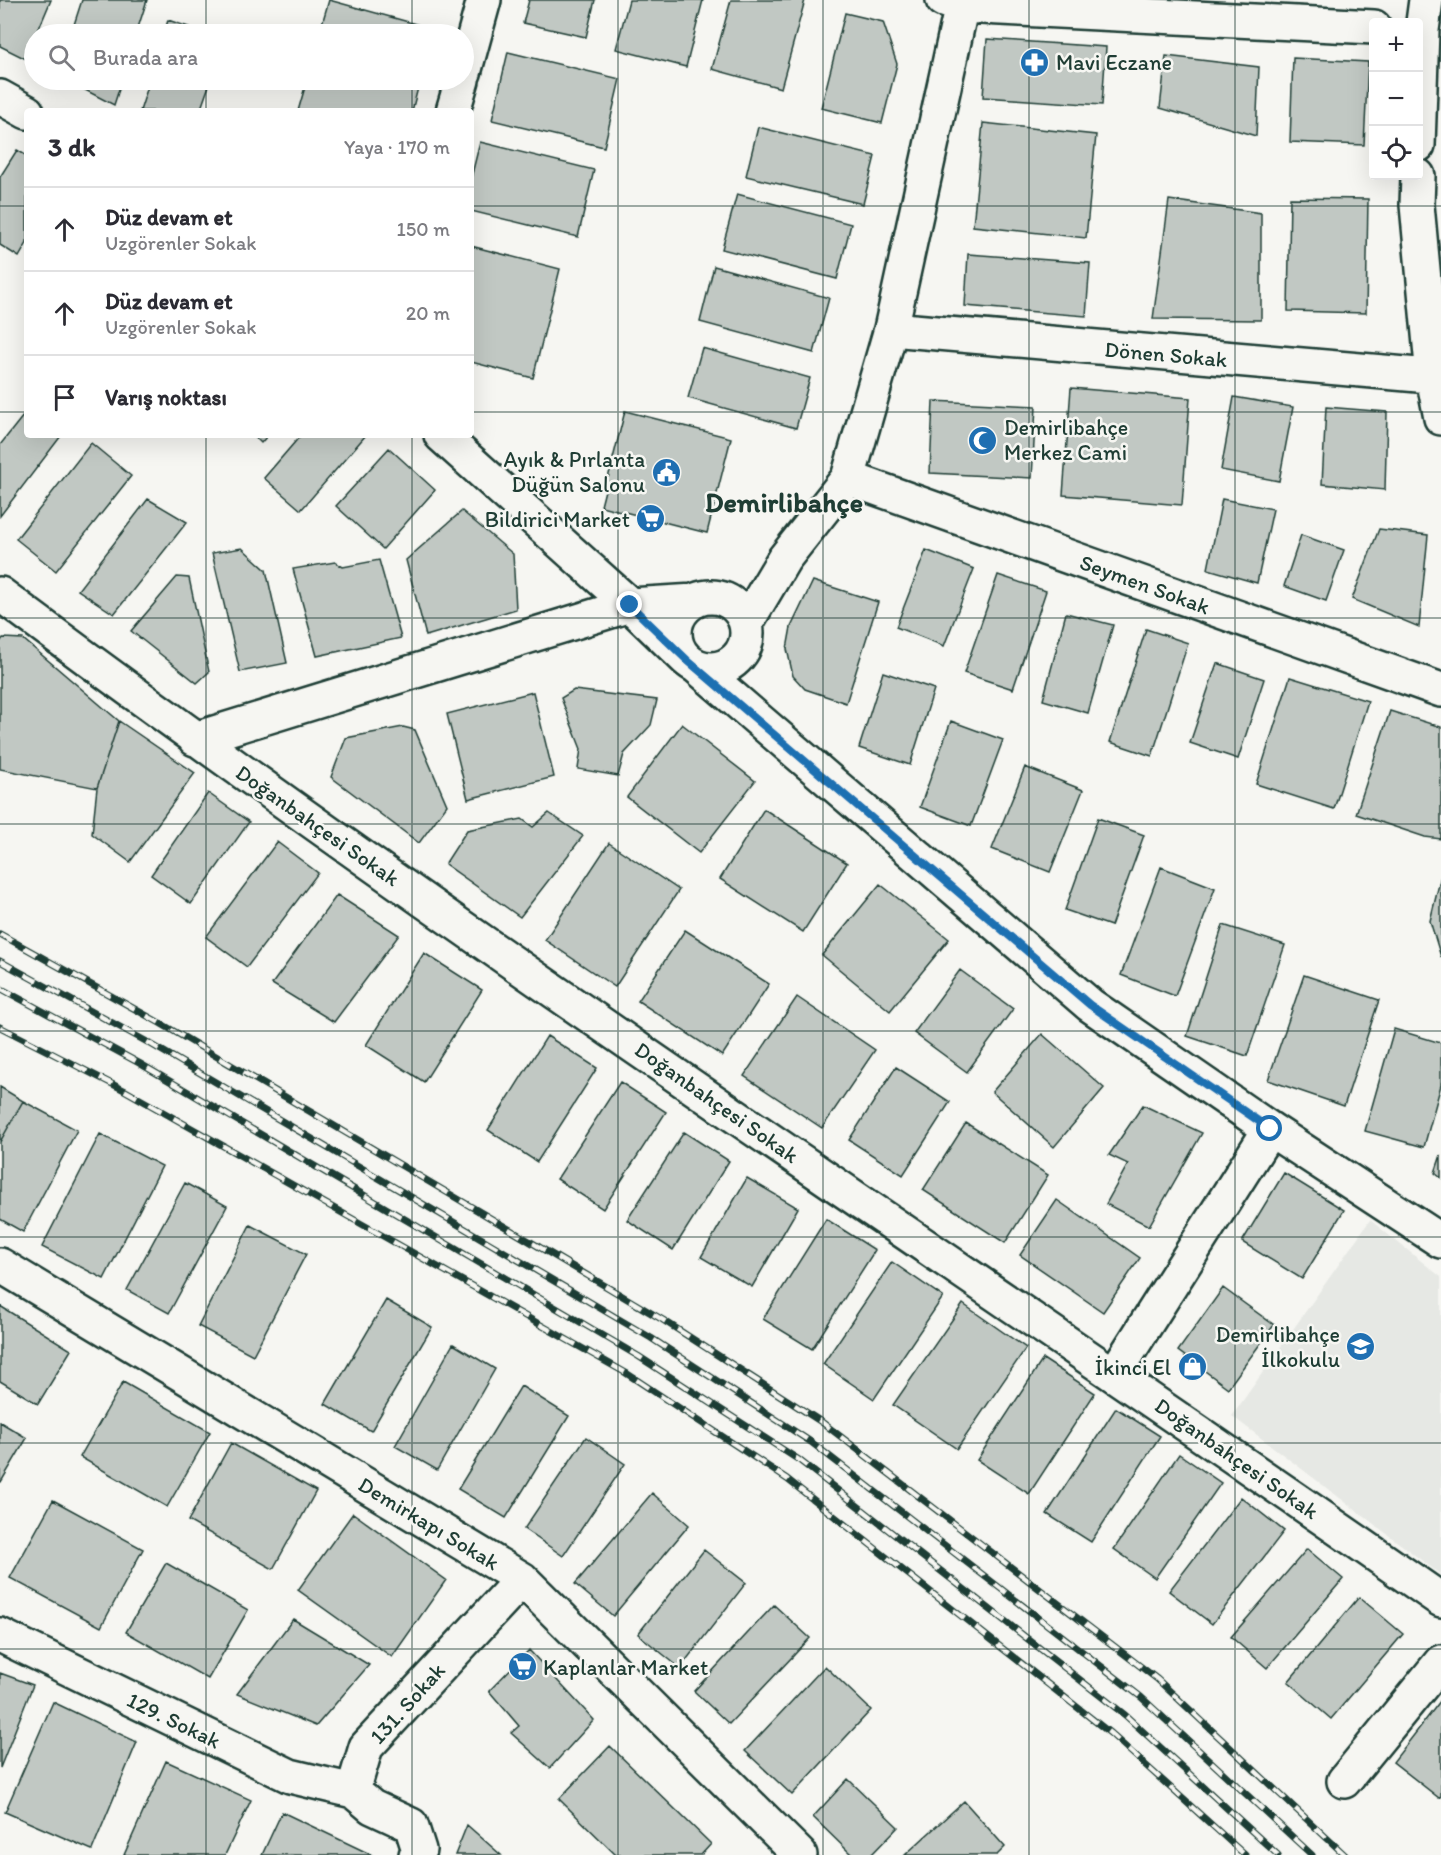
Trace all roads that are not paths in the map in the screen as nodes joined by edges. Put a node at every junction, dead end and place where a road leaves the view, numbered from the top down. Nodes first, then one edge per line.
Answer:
1 (484, 0) edge
2 (956, 2) edge
3 (1369, 27) edge
4 (474, 36) edge
5 (1421, 72) edge
6 (459, 90) edge
7 (0, 96) edge
8 (454, 108) edge
9 (24, 110) edge
10 (1419, 126) edge
11 (1418, 180) edge
12 (891, 329) junction
13 (1437, 377) edge
14 (1441, 418) edge
15 (444, 438) edge
16 (848, 478) junction
17 (784, 559) junction
18 (0, 594) edge
19 (701, 599) junction
20 (630, 605) junction
21 (745, 635) junction
22 (692, 663) junction
23 (1441, 690) edge
24 (740, 706) junction
25 (195, 739) junction
26 (1270, 1129) junction
27 (1441, 1241) edge
28 (0, 1265) edge
29 (1114, 1373) junction
30 (522, 1579) junction
31 (1441, 1600) edge
32 (0, 1635) edge
33 (1441, 1662) edge
34 (1344, 1781) dead end
35 (353, 1791) junction
36 (416, 1855) edge
37 (800, 1855) edge

1 - 4 street
2 - 3 street
2 - 12 street
5 - 10 street
6 - 8 street
7 - 9 street
11 - 13 street
12 - 13 street, Dönen Sokak
12 - 16 street
13 - 14 street
15 - 20 street
16 - 17 street
16 - 23 street, Seymen Sokak
17 - 19 street
17 - 21 street
18 - 25 street, Doğanbahçesi Sokak
19 - 20 street
19 - 21 street
19 - 22 street
20 - 22 street
20 - 25 street
21 - 22 street
21 - 24 street
22 - 24 street
24 - 26 street
25 - 29 street, Doğanbahçesi Sokak
26 - 27 street
26 - 29 street
28 - 30 street, Demirkapı Sokak
29 - 31 street, Doğanbahçesi Sokak
30 - 35 street, 131. Sokak
30 - 37 street, Demirkapı Sokak
32 - 35 street, 129. Sokak
33 - 34 street
35 - 36 street

